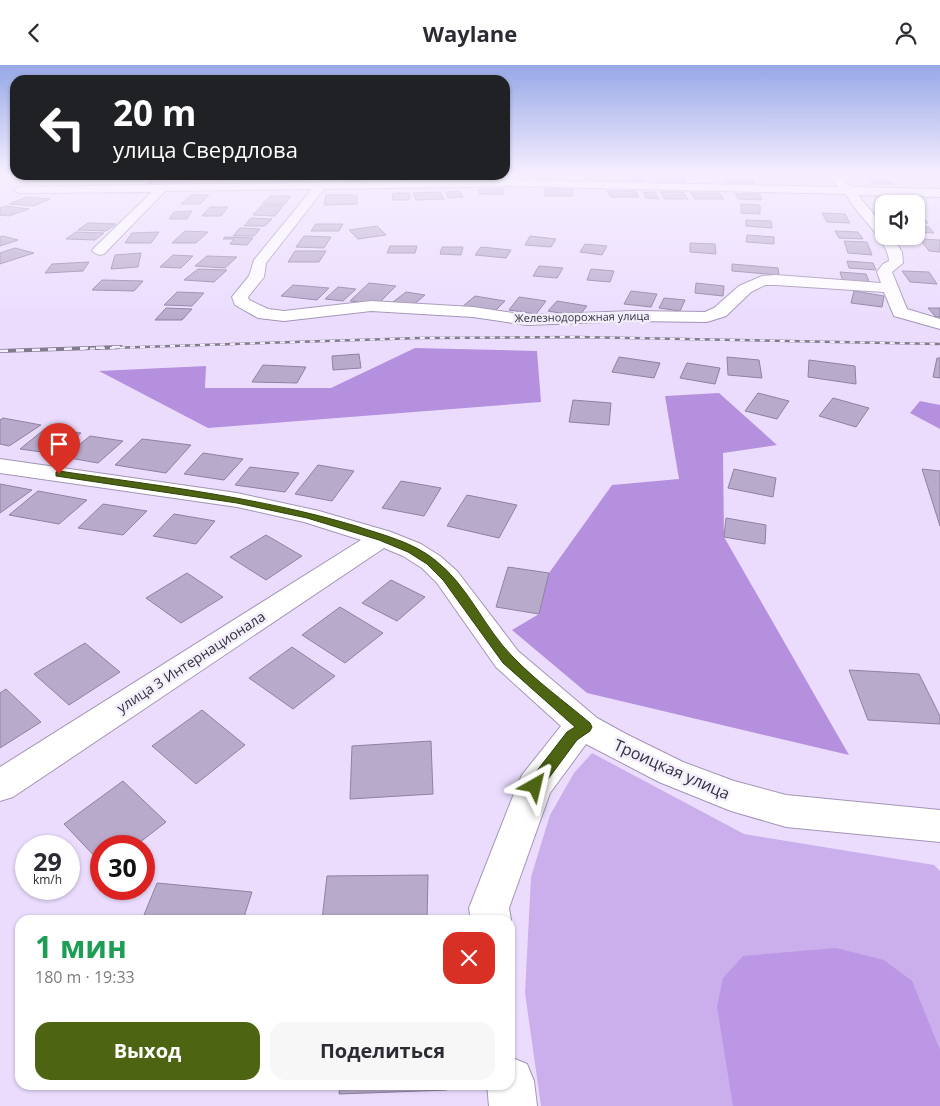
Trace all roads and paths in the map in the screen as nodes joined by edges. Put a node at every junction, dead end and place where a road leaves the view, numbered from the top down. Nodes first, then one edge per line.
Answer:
1 (128, 222) edge
2 (292, 222) edge
3 (891, 245) edge
4 (99, 251) dead end
5 (889, 287) junction
6 (940, 324) edge
7 (0, 466) edge
8 (382, 538) junction
9 (585, 727) junction
10 (0, 785) edge
11 (940, 826) edge
12 (490, 915) edge
13 (511, 1090) edge
14 (513, 1106) edge

1 - 4 street
2 - 5 street, Железнодорожная улица
3 - 5 street
5 - 6 street
7 - 8 street, Троицкая улица
8 - 9 street, Троицкая улица
8 - 10 street, улица 3 Интернационала
9 - 11 street, Троицкая улица
9 - 12 street
13 - 14 street

